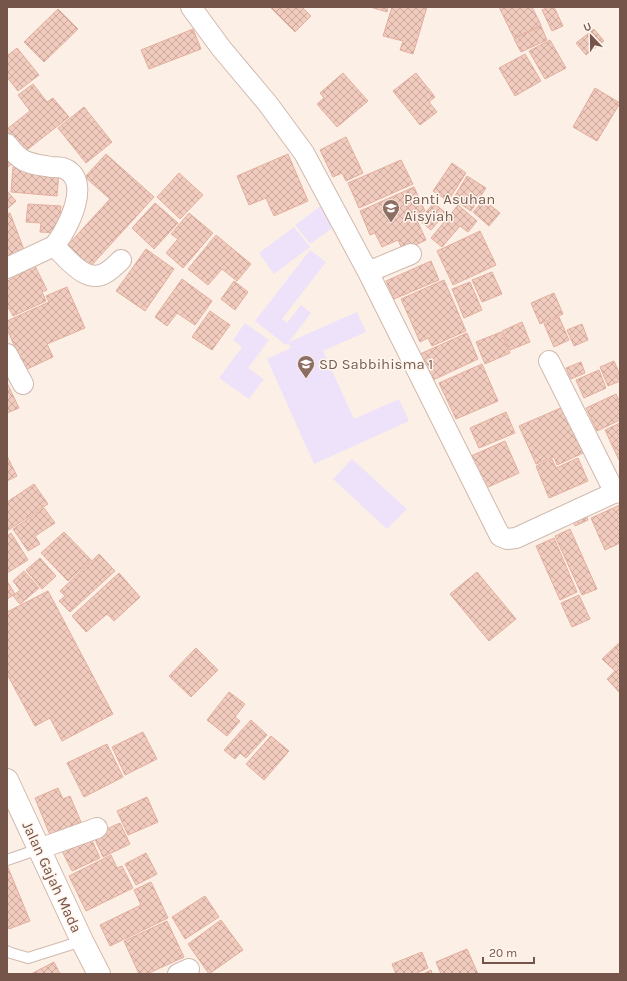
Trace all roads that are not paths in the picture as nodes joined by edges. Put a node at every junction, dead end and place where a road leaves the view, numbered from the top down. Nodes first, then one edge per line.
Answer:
1 (191, 7) edge
2 (7, 144) edge
3 (54, 246) junction
4 (411, 254) dead end
5 (121, 260) dead end
6 (7, 268) edge
7 (368, 272) junction
8 (7, 354) edge
9 (549, 362) dead end
10 (23, 384) dead end
11 (617, 492) edge
12 (7, 780) edge
13 (97, 828) dead end
14 (39, 849) junction
15 (7, 860) edge
16 (82, 941) junction
17 (7, 951) edge
18 (99, 974) edge

1 - 7 street
2 - 3 street
3 - 5 street
3 - 6 street
4 - 7 street
7 - 11 street
8 - 10 street
9 - 11 street
12 - 14 main road, Jalan Gajah Mada
13 - 14 street
14 - 15 lane
14 - 16 main road, Jalan Gajah Mada
16 - 17 lane
16 - 18 main road, Jalan Gajah Mada

